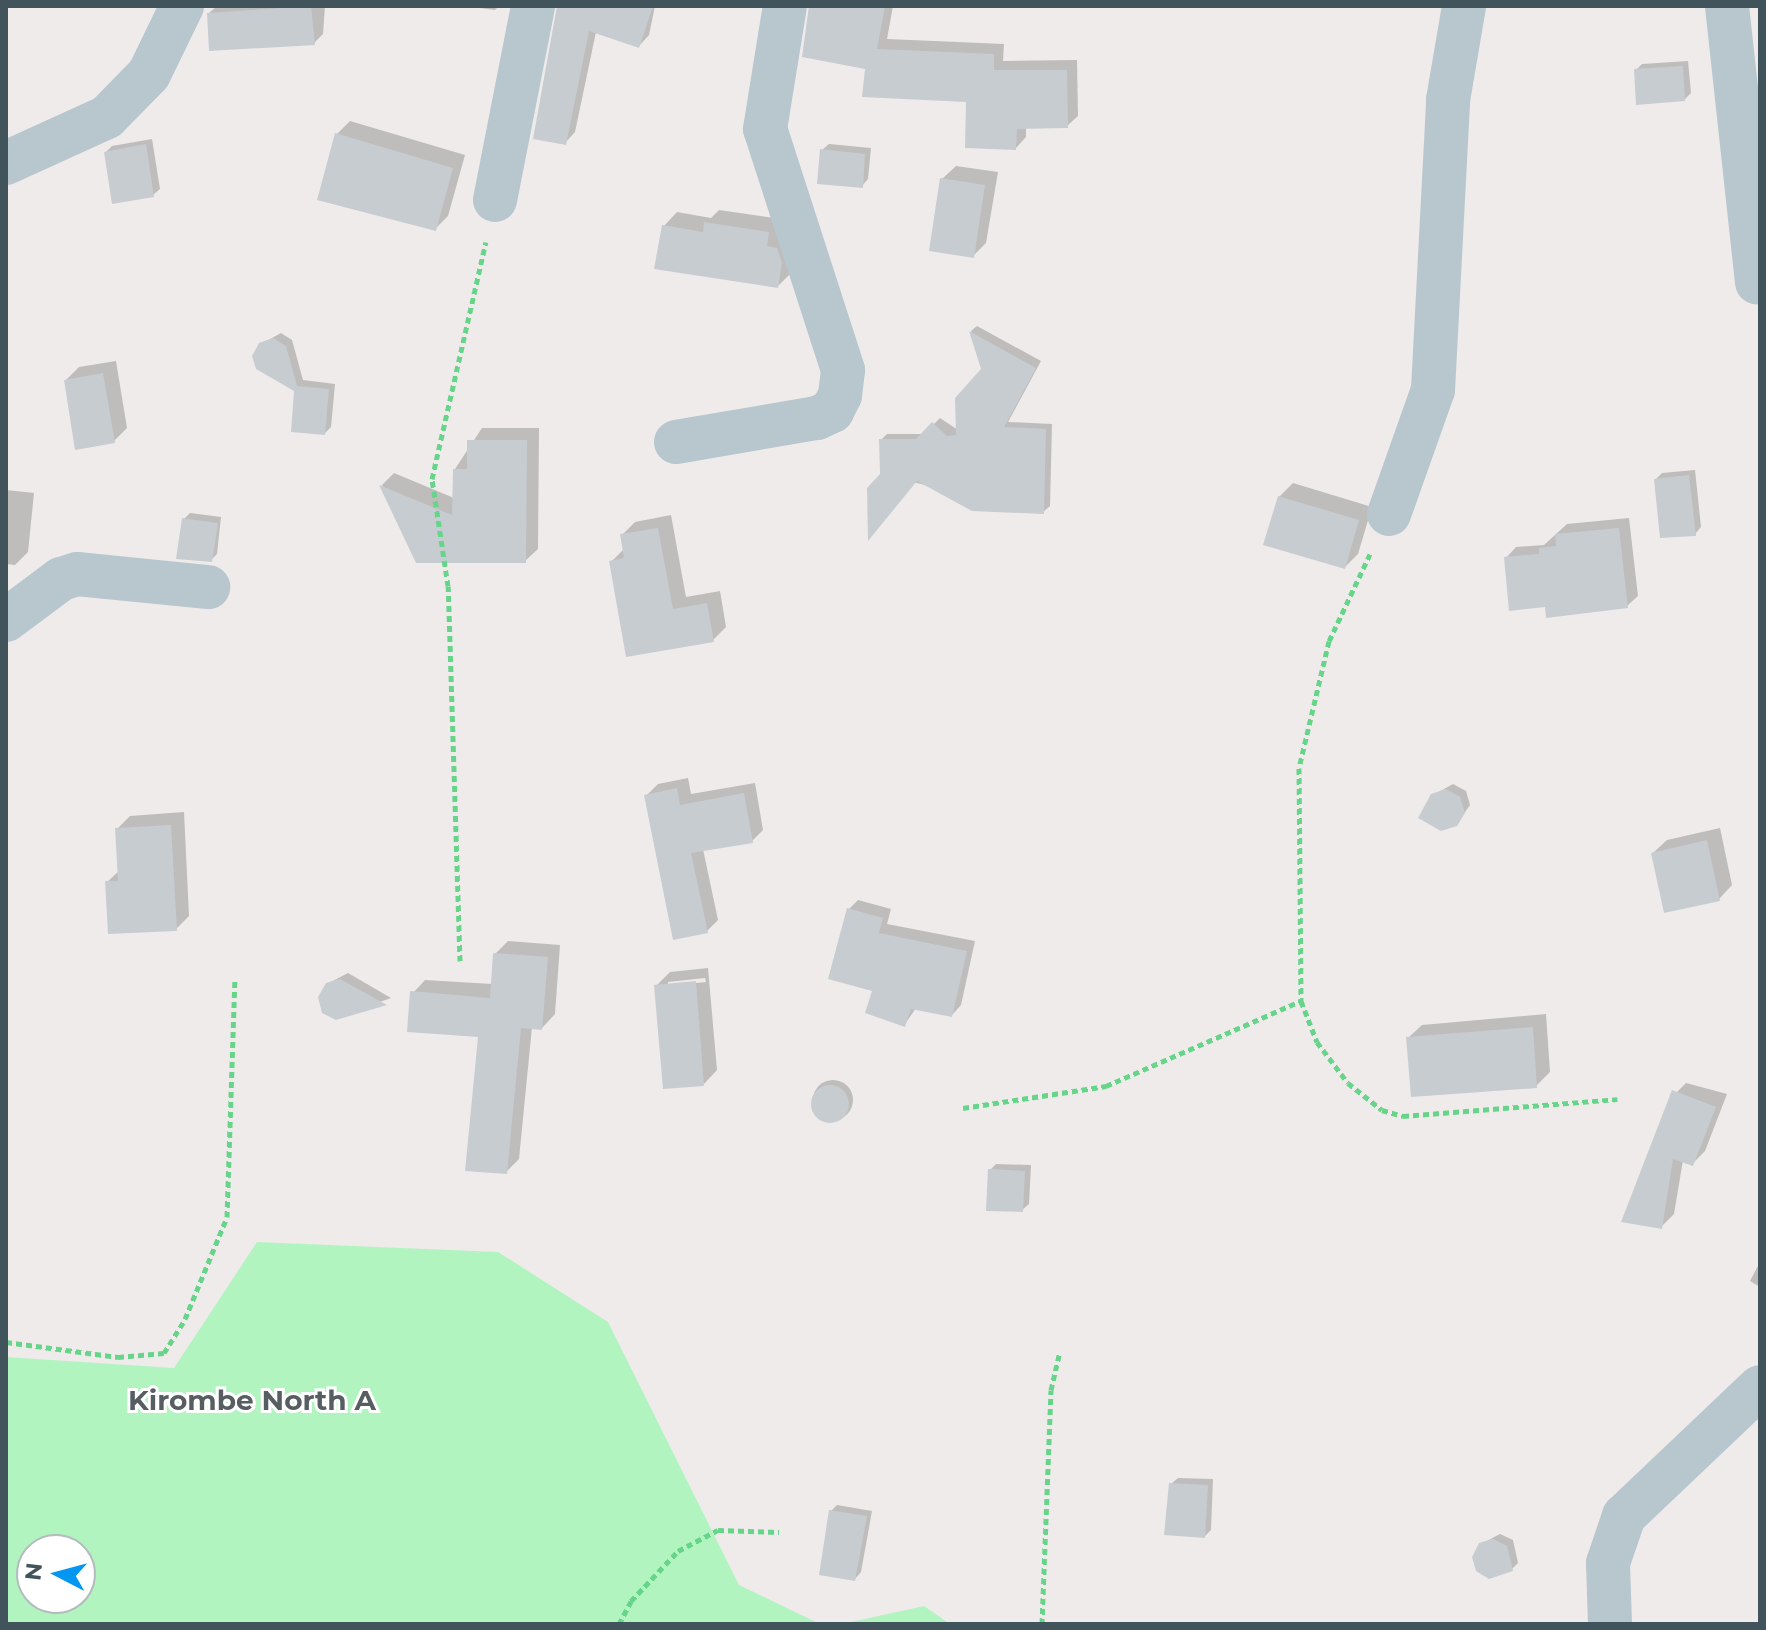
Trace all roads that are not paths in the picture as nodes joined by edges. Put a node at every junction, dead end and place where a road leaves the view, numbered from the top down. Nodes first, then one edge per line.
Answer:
1 (182, 6) edge
2 (533, 6) edge
3 (785, 6) edge
4 (1464, 6) edge
5 (1727, 6) edge
6 (6, 163) edge
7 (495, 200) road end
8 (1757, 282) dead end
9 (676, 442) dead end
10 (1389, 514) road end
11 (208, 587) dead end
12 (6, 620) edge
13 (1760, 1387) edge
14 (1610, 1624) edge

1 - 6 street
2 - 7 street
3 - 9 street
4 - 10 street
5 - 8 street
11 - 12 street
13 - 14 street

